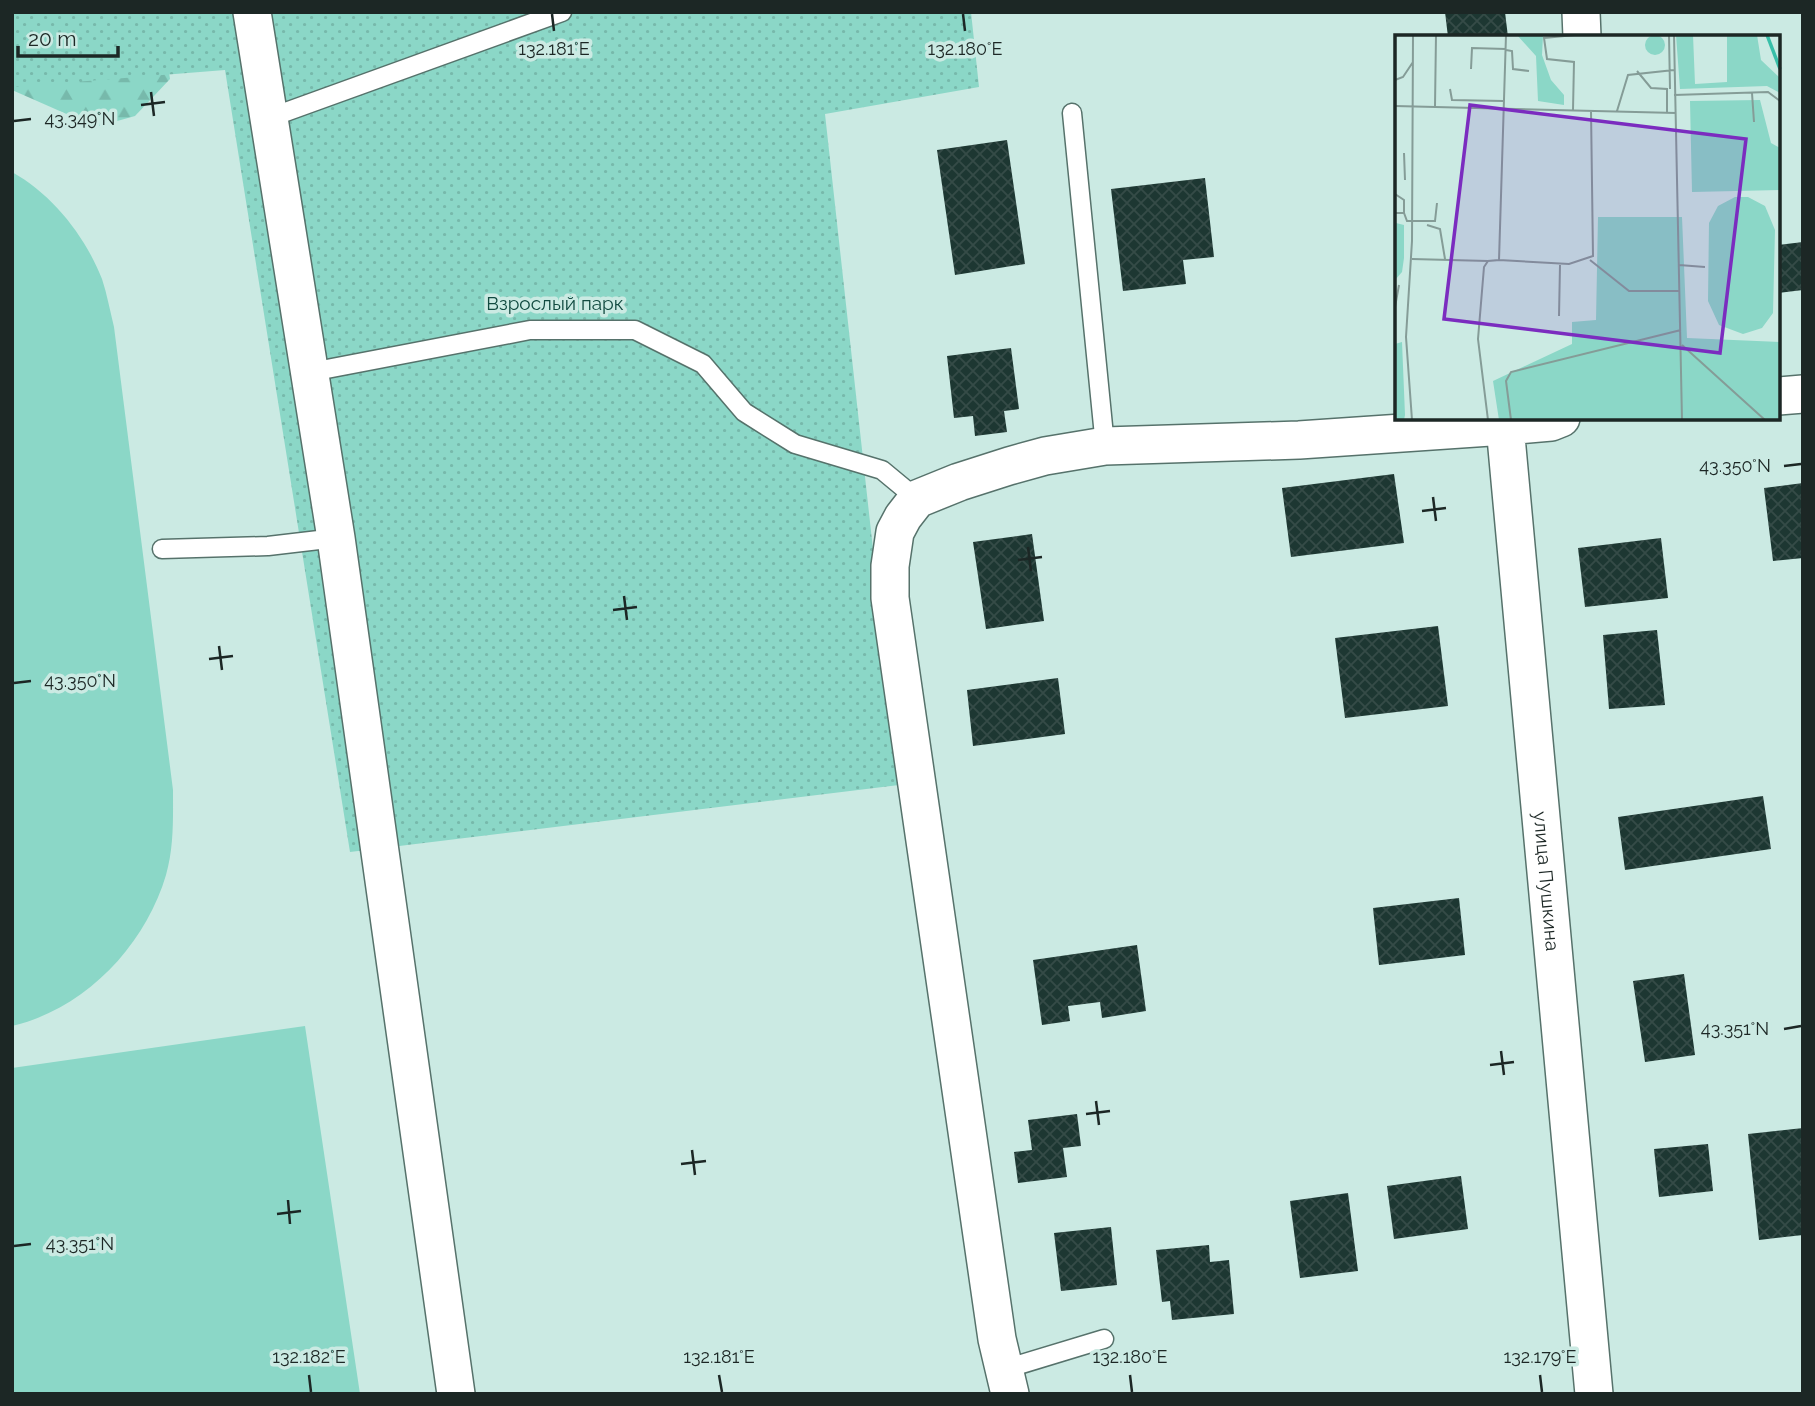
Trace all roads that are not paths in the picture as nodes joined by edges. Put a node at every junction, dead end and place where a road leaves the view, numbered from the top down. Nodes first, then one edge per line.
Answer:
1 (562, 12) edge
2 (1581, 12) edge
3 (247, 16) edge
4 (1582, 35) edge
5 (1072, 113) dead end
6 (269, 118) junction
7 (311, 372) junction
8 (1803, 394) edge
9 (1780, 396) edge
10 (1556, 420) edge
11 (1505, 426) junction
12 (1105, 446) junction
13 (916, 499) junction
14 (336, 538) junction
15 (162, 549) dead end
16 (1104, 1339) dead end
17 (1007, 1382) edge
18 (456, 1394) edge
19 (1594, 1394) edge

1 - 6 lane
2 - 4 street
3 - 6 street
5 - 12 lane
6 - 7 street
7 - 13 lane
7 - 14 street
8 - 9 street
10 - 11 street
11 - 12 street
11 - 19 street, улица Пушкина
12 - 13 street
13 - 17 street
14 - 15 lane
14 - 18 street
16 - 17 lane

